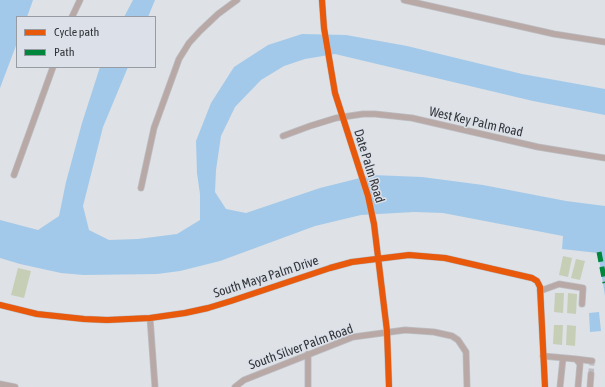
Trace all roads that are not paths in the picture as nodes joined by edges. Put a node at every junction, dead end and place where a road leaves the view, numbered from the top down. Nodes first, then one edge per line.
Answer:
1 (80, 0) edge
2 (237, 0) edge
3 (322, 0) edge
4 (404, 0) edge
5 (72, 16) edge
6 (605, 42) edge
7 (53, 68) edge
8 (342, 116) junction
9 (283, 136) dead end
10 (605, 158) edge
11 (14, 175) dead end
12 (140, 188) dead end
13 (378, 258) junction
14 (540, 291) junction
15 (582, 304) dead end
16 (0, 305) edge
17 (150, 318) junction
18 (387, 332) junction
19 (308, 354) junction
20 (543, 356) junction
21 (563, 358) junction
22 (576, 359) junction
23 (592, 361) dead end
24 (591, 374) tunnel mouth
25 (1, 385) edge
26 (15, 387) edge
27 (155, 387) edge
28 (235, 387) edge
29 (308, 387) edge
30 (389, 387) edge
31 (467, 387) edge
32 (545, 387) edge
33 (560, 387) edge
34 (578, 387) edge
35 (590, 387) edge

1 - 5 street
2 - 12 street
3 - 8 street, Date Palm Road
4 - 6 street
7 - 11 street
8 - 9 street, West Key Palm Road
8 - 10 street, West Key Palm Road
8 - 13 street, Date Palm Road
13 - 14 street, South Maya Palm Drive
13 - 17 street, South Maya Palm Drive
13 - 18 street, Date Palm Road
14 - 15 street
14 - 20 street
16 - 17 street, South Maya Palm Drive
17 - 27 street
18 - 19 street, South Silver Palm Road
18 - 30 street, Date Palm Road
18 - 31 street, South Silver Palm Road
19 - 28 street, South Silver Palm Road
19 - 29 street
20 - 21 street
20 - 32 street
21 - 22 street
21 - 33 street
22 - 23 street
22 - 34 street
24 - 35 street
25 - 26 street

